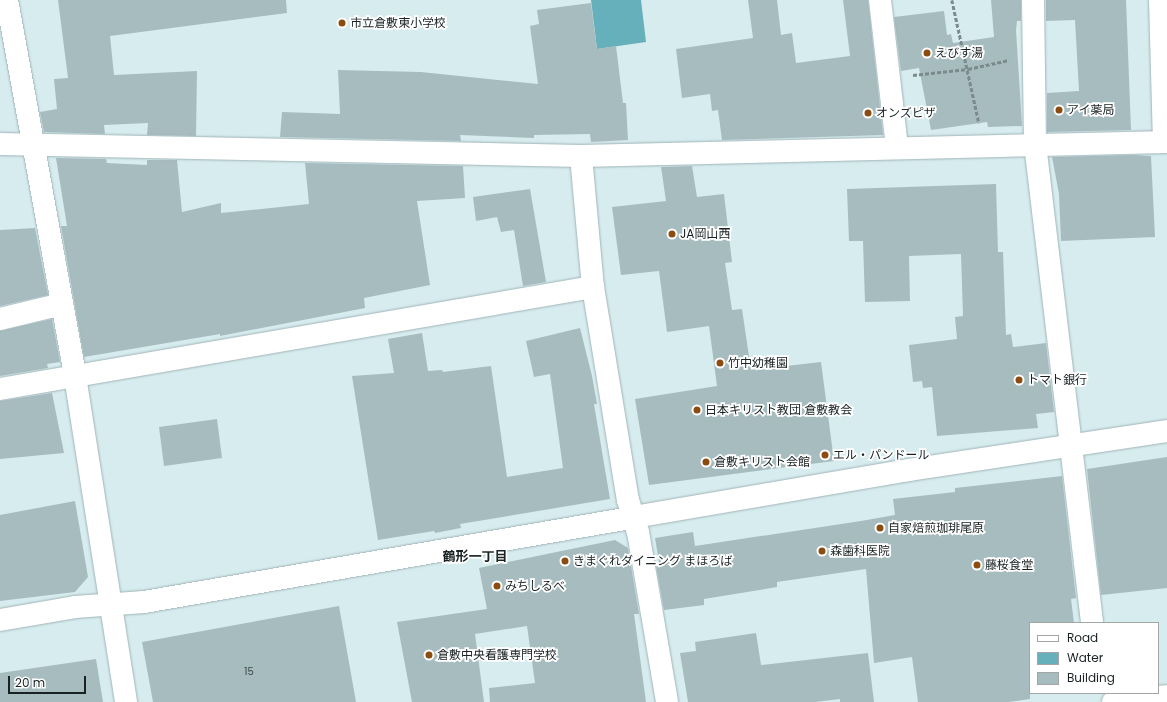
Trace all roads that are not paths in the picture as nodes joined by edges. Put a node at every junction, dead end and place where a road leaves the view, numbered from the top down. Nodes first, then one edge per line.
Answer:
1 (7, 0) edge
2 (880, 0) edge
3 (1033, 0) edge
4 (1160, 0) edge
5 (1166, 142) edge
6 (0, 144) edge
7 (1035, 144) junction
8 (35, 145) junction
9 (897, 147) junction
10 (581, 156) junction
11 (592, 287) junction
12 (62, 304) junction
13 (0, 318) edge
14 (75, 376) junction
15 (0, 389) edge
16 (1167, 431) edge
17 (1071, 446) junction
18 (634, 517) junction
19 (109, 605) junction
20 (0, 620) edge
21 (1092, 622) edge
22 (1167, 696) edge
23 (126, 702) edge
24 (667, 702) edge
25 (1113, 702) edge

1 - 8 street
2 - 9 street
3 - 7 street
4 - 5 street
5 - 7 street
6 - 8 street
7 - 9 street
7 - 17 street
8 - 10 street
8 - 12 street
9 - 10 street
10 - 11 street
11 - 14 street
11 - 18 street
12 - 13 street
12 - 14 street
14 - 15 street
14 - 19 street
16 - 17 street
17 - 18 street
17 - 21 street
18 - 19 street
18 - 24 street
19 - 20 street
19 - 23 street
22 - 25 street

